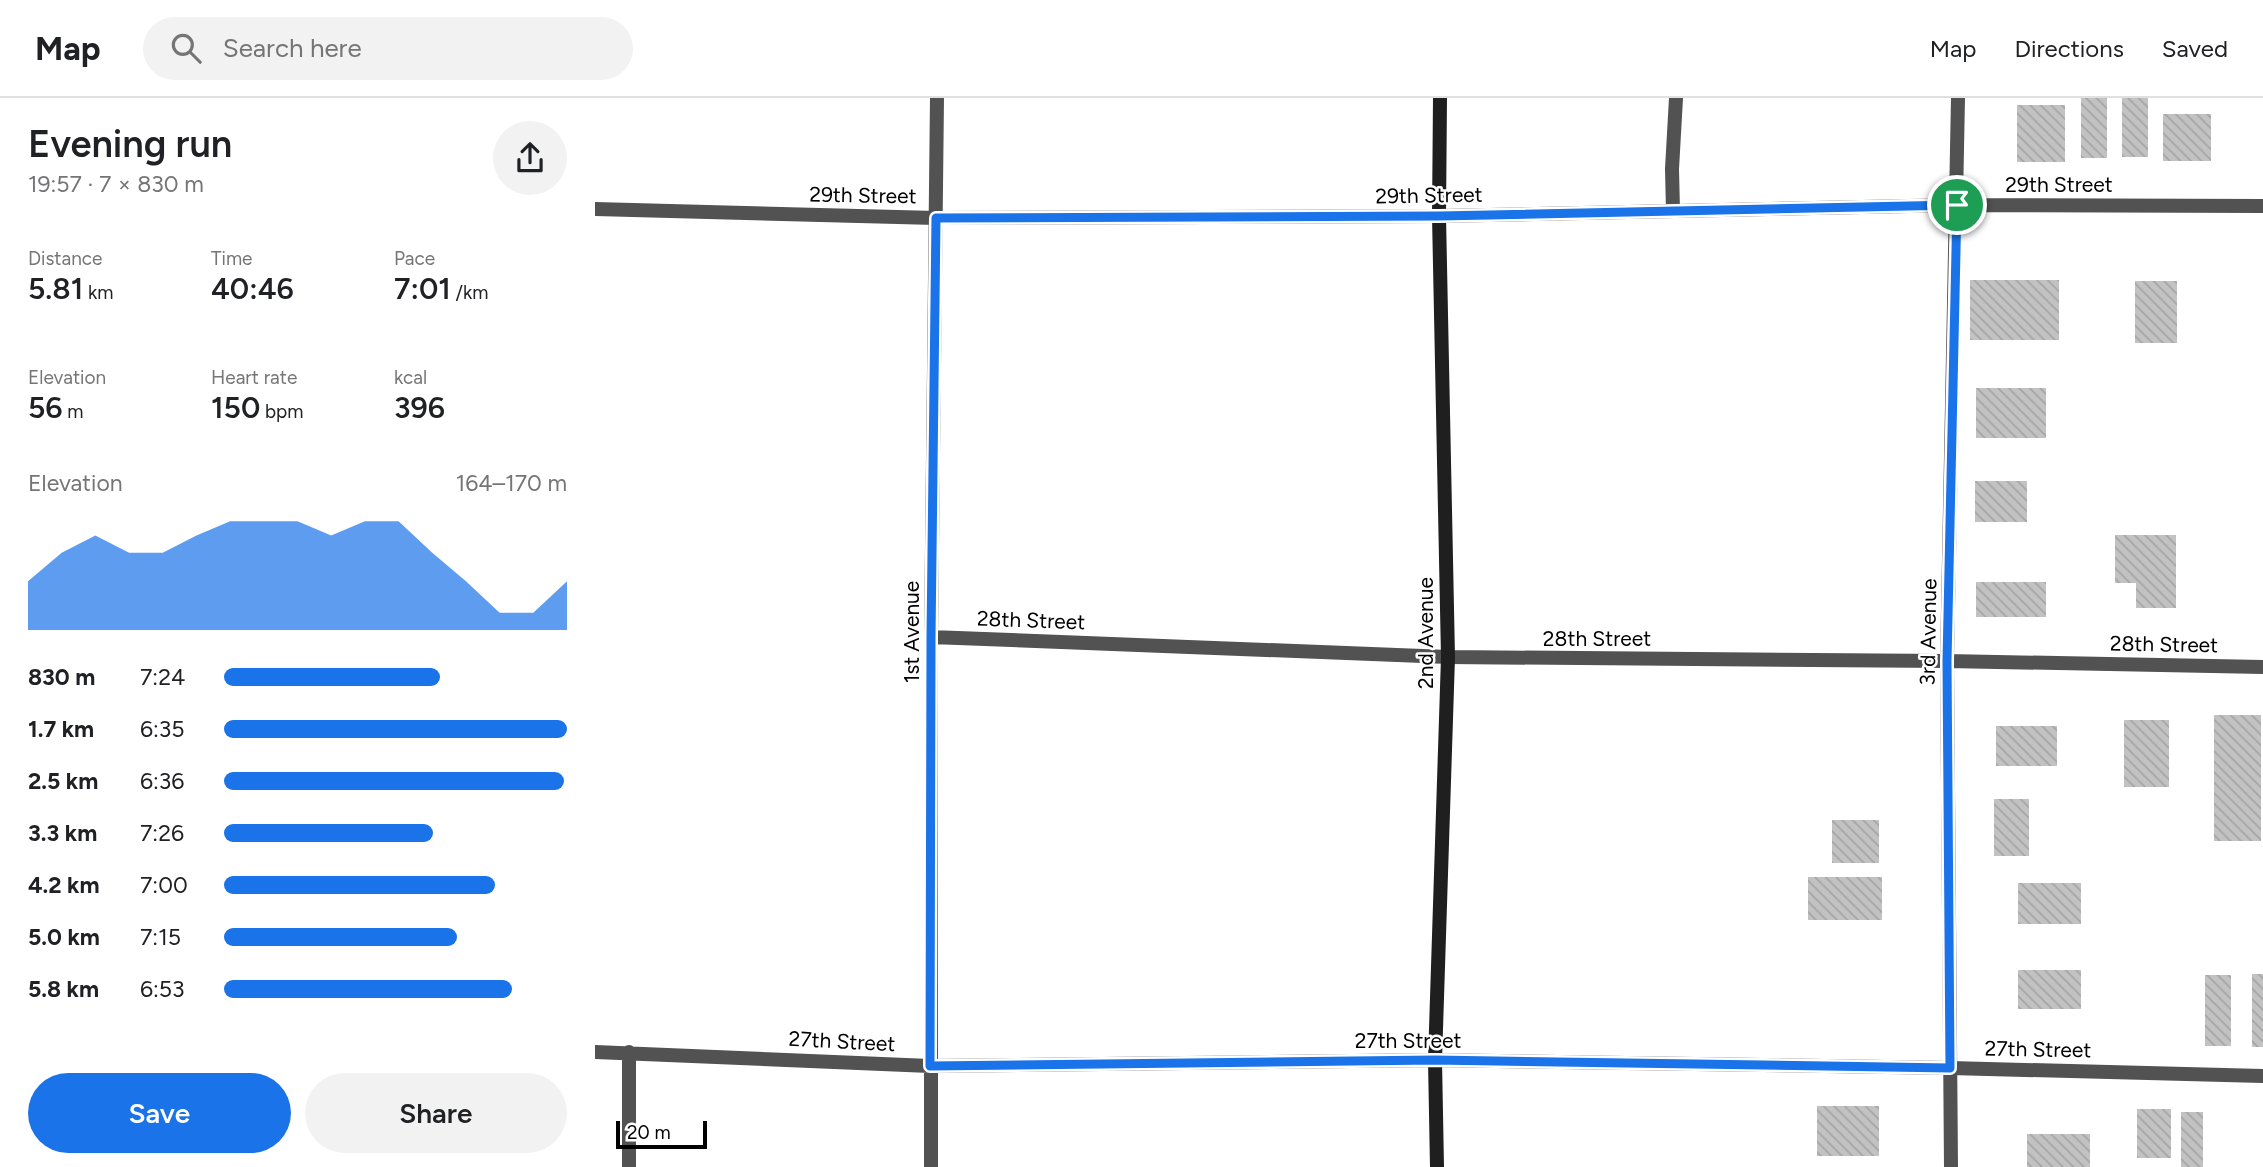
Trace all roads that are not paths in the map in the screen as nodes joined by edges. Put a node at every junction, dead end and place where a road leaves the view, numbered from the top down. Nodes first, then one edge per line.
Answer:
1 (937, 98) edge
2 (1440, 98) edge
3 (1676, 98) edge
4 (1958, 98) edge
5 (1957, 205) junction
6 (2263, 206) edge
7 (595, 209) edge
8 (1673, 211) junction
9 (1439, 216) junction
10 (936, 218) junction
11 (931, 637) junction
12 (1448, 657) junction
13 (1947, 661) junction
14 (2263, 667) edge
15 (595, 1052) edge
16 (629, 1052) junction
17 (1435, 1060) junction
18 (930, 1066) junction
19 (1950, 1068) junction
20 (2263, 1076) edge
21 (629, 1167) edge
22 (931, 1167) edge
23 (1437, 1167) edge
24 (1951, 1167) edge

1 - 10 street, 1st Avenue
2 - 9 main road, 2nd Avenue
3 - 8 street
4 - 5 street, 3rd Avenue
5 - 6 street, 29th Street
5 - 8 street, 29th Street
5 - 13 street, 3rd Avenue
7 - 10 street, 29th Street
8 - 9 street, 29th Street
9 - 10 street, 29th Street
9 - 12 main road, 2nd Avenue
10 - 11 street, 1st Avenue
11 - 12 street, 28th Street
11 - 18 street, 1st Avenue
12 - 13 street, 28th Street
12 - 17 main road, 2nd Avenue
13 - 14 street, 28th Street
13 - 19 street, 3rd Avenue
15 - 16 street, 27th Street
16 - 18 street, 27th Street
16 - 21 street
17 - 18 street, 27th Street
17 - 19 street, 27th Street
17 - 23 main road, 2nd Avenue
18 - 22 street, 1st Avenue
19 - 20 street, 27th Street
19 - 24 street, 3rd Avenue

